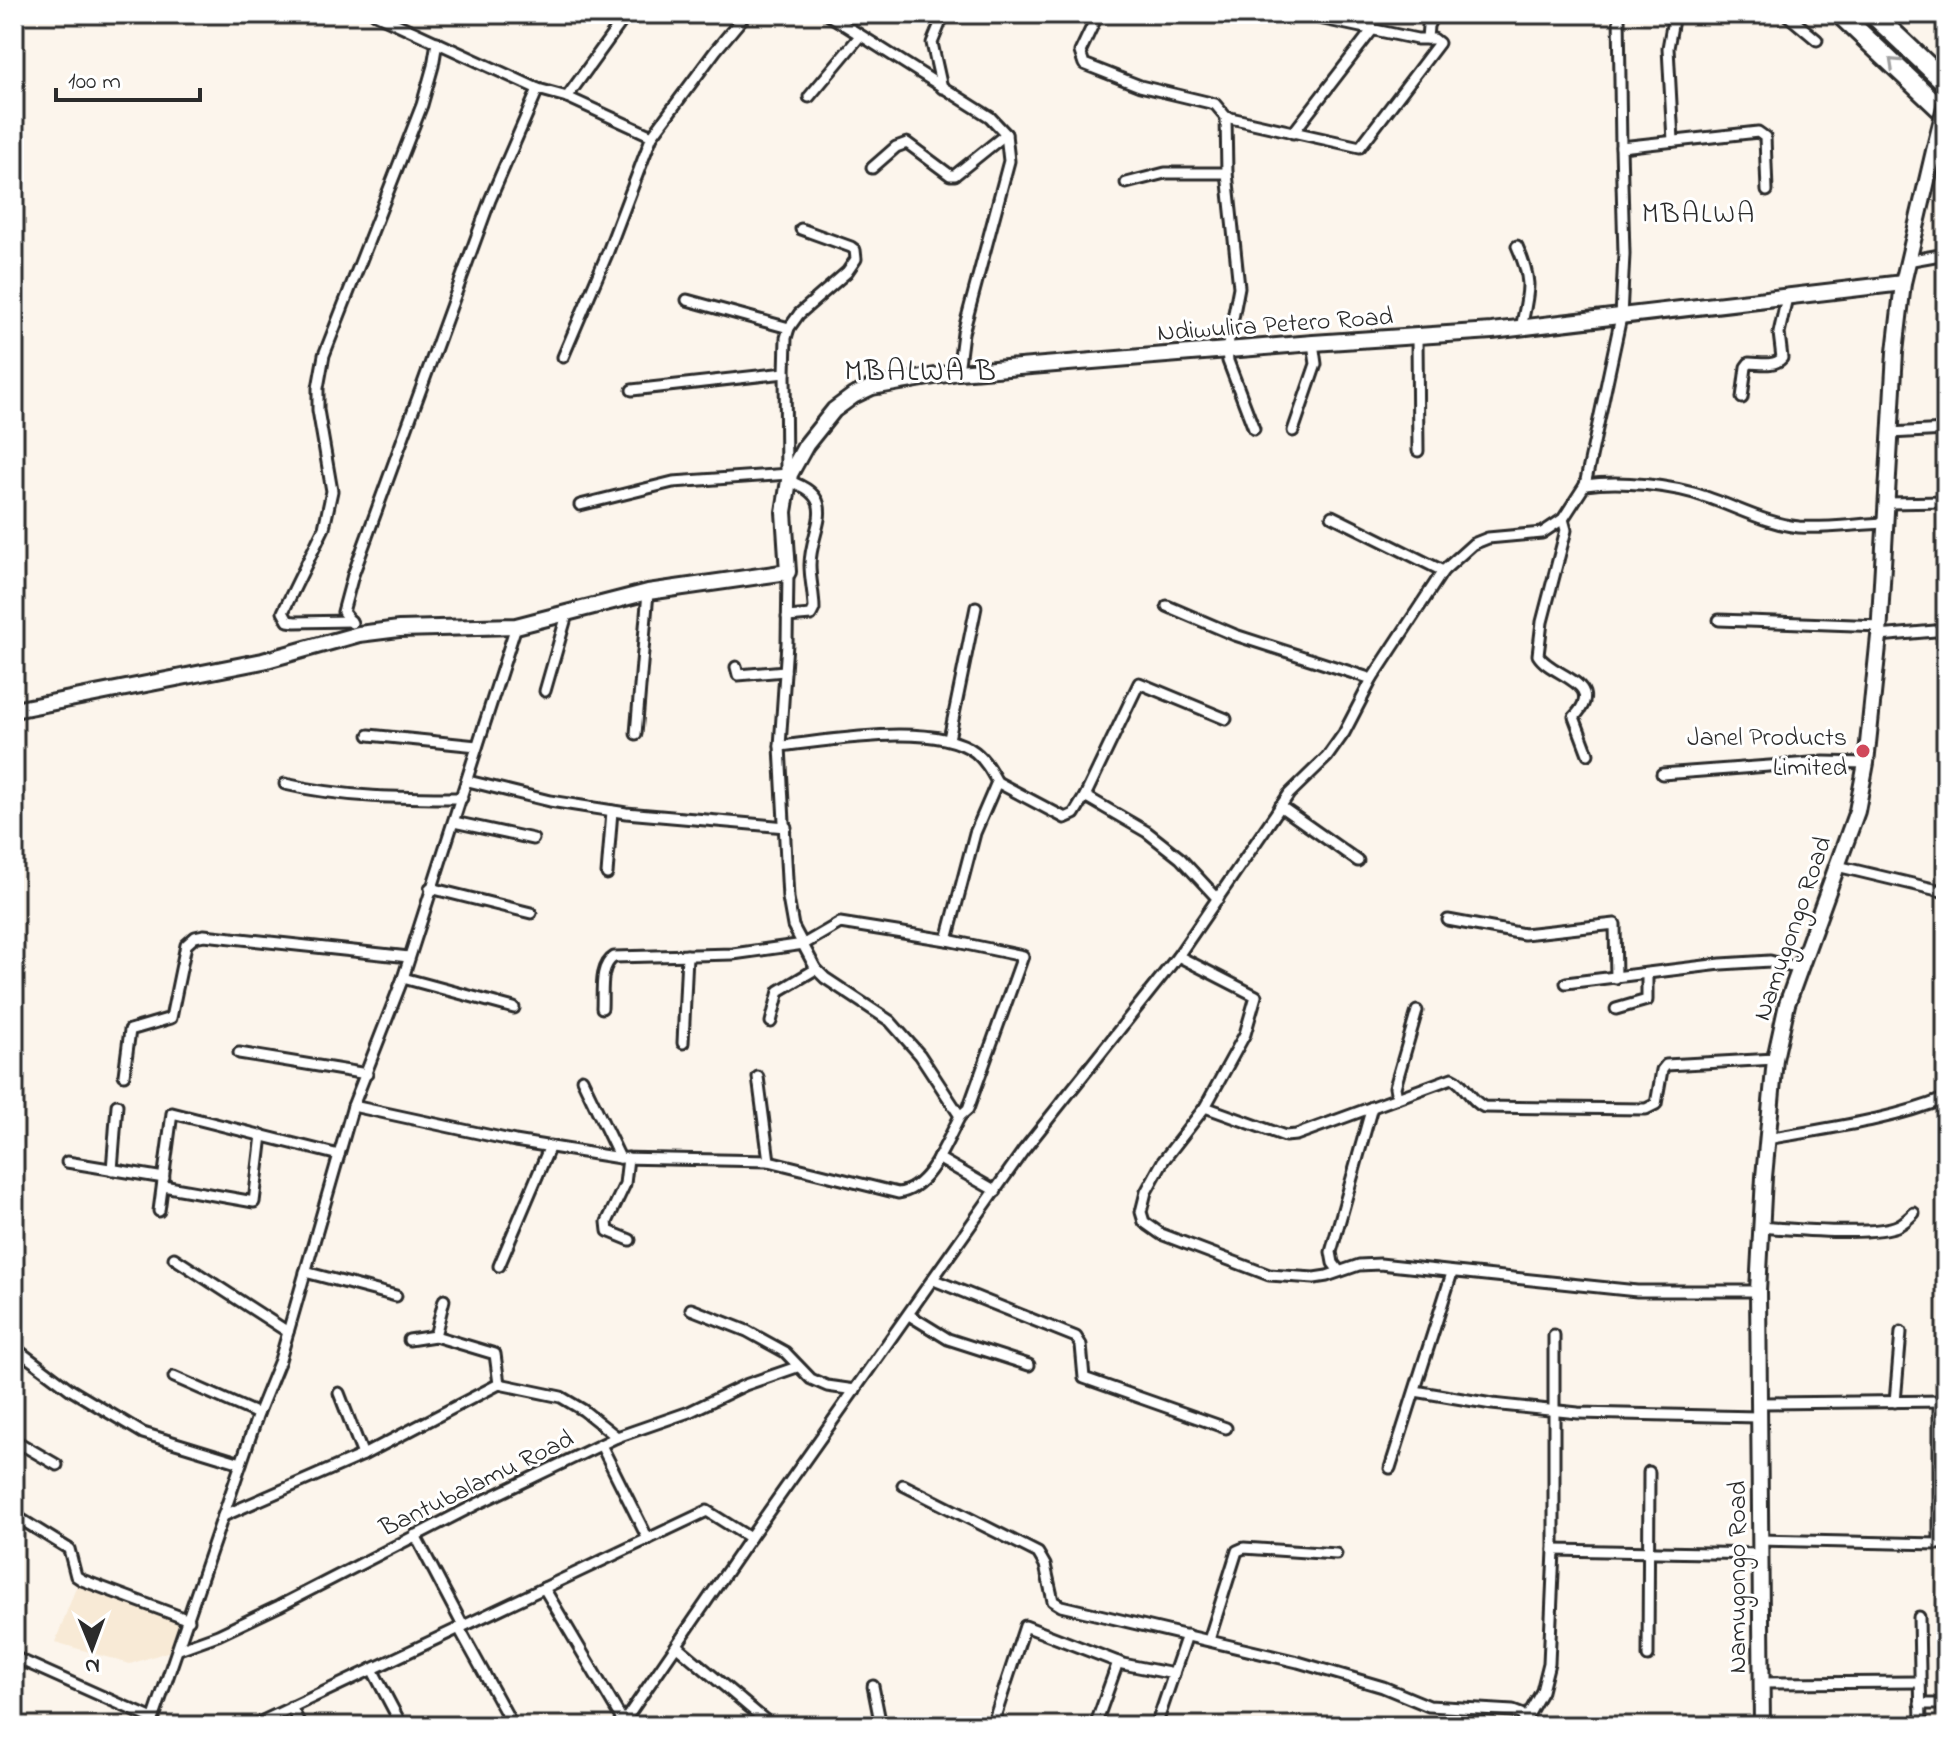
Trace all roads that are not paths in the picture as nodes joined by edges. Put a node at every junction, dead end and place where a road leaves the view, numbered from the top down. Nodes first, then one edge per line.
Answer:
1 (375, 14) edge
2 (627, 14) edge
3 (746, 14) edge
4 (827, 14) edge
5 (944, 14) edge
6 (1098, 14) edge
7 (1300, 14) edge
8 (1434, 14) edge
9 (1619, 14) edge
10 (1674, 14) edge
11 (1786, 14) edge
12 (1840, 14) edge
13 (1873, 14) edge
14 (1373, 29) junction
15 (860, 36) junction
16 (1427, 39) junction
17 (1817, 40) dead end
18 (437, 42) junction
19 (1946, 83) edge
20 (942, 88) junction
21 (538, 89) junction
22 (567, 97) junction
23 (809, 97) dead end
24 (1946, 103) edge
25 (1946, 114) edge
26 (1226, 117) junction
27 (1293, 133) junction
28 (1006, 134) junction
29 (652, 136) junction
30 (1673, 141) junction
31 (1621, 147) junction
32 (872, 168) dead end
33 (1227, 173) junction
34 (1126, 183) dead end
35 (1767, 191) dead end
36 (801, 229) dead end
37 (1517, 246) dead end
38 (1946, 254) edge
39 (1907, 261) junction
40 (1903, 283) junction
41 (1787, 297) junction
42 (687, 300) dead end
43 (1621, 317) junction
44 (789, 328) junction
45 (1521, 328) junction
46 (1417, 337) junction
47 (1313, 343) junction
48 (1227, 350) junction
49 (563, 357) dead end
50 (958, 372) junction
51 (785, 373) junction
52 (632, 390) dead end
53 (1742, 398) dead end
54 (1254, 429) dead end
55 (1946, 430) edge
56 (1293, 431) dead end
57 (1890, 433) junction
58 (1418, 451) dead end
59 (788, 476) junction
60 (1585, 485) junction
61 (1946, 502) edge
62 (1886, 503) junction
63 (580, 505) dead end
64 (1332, 516) dead end
65 (1563, 519) junction
66 (1885, 523) junction
67 (1443, 571) junction
68 (788, 572) junction
69 (648, 592) junction
70 (1167, 606) dead end
71 (976, 607) dead end
72 (568, 611) junction
73 (787, 617) junction
74 (1719, 620) dead end
75 (516, 626) junction
76 (355, 627) junction
77 (1946, 630) edge
78 (1879, 631) junction
79 (736, 667) dead end
80 (785, 671) junction
81 (1372, 679) junction
82 (545, 691) dead end
83 (14, 710) edge
84 (1226, 719) dead end
85 (636, 734) dead end
86 (369, 735) dead end
87 (949, 739) junction
88 (477, 746) junction
89 (780, 746) junction
90 (1588, 754) dead end
91 (1866, 763) junction
92 (1662, 774) dead end
93 (468, 781) junction
94 (997, 782) junction
95 (285, 784) dead end
96 (1085, 796) junction
97 (462, 798) junction
98 (1280, 806) junction
99 (612, 811) junction
100 (454, 822) junction
101 (786, 827) junction
102 (533, 839) dead end
103 (1358, 861) dead end
104 (1837, 866) junction
105 (607, 874) dead end
106 (430, 888) junction
107 (1946, 892) edge
108 (1218, 899) junction
109 (531, 913) dead end
110 (1448, 920) dead end
111 (947, 940) junction
112 (804, 944) junction
113 (687, 955) junction
114 (1178, 956) junction
115 (409, 957) junction
116 (816, 969) junction
117 (1800, 969) junction
118 (1647, 974) junction
119 (403, 978) junction
120 (1616, 978) junction
121 (1566, 983) dead end
122 (514, 1008) dead end
123 (602, 1008) dead end
124 (1616, 1009) dead end
125 (1417, 1011) dead end
126 (771, 1022) dead end
127 (683, 1043) dead end
128 (239, 1053) dead end
129 (1775, 1059) junction
130 (367, 1074) junction
131 (124, 1075) dead end
132 (758, 1077) dead end
133 (582, 1079) dead end
134 (1397, 1098) junction
135 (1946, 1098) edge
136 (117, 1105) dead end
137 (353, 1106) junction
138 (1205, 1107) junction
139 (1372, 1107) junction
140 (960, 1116) junction
141 (262, 1135) junction
142 (1767, 1139) junction
143 (550, 1146) junction
144 (339, 1155) junction
145 (624, 1158) junction
146 (938, 1158) junction
147 (769, 1161) junction
148 (67, 1162) dead end
149 (112, 1170) junction
150 (163, 1182) junction
151 (996, 1191) junction
152 (159, 1211) dead end
153 (1914, 1213) dead end
154 (1761, 1227) junction
155 (630, 1240) dead end
156 (174, 1258) dead end
157 (499, 1266) dead end
158 (1339, 1271) junction
159 (305, 1272) junction
160 (1452, 1273) junction
161 (934, 1280) junction
162 (1758, 1291) junction
163 (396, 1296) dead end
164 (444, 1300) dead end
165 (691, 1309) dead end
166 (909, 1315) junction
167 (288, 1332) junction
168 (1901, 1332) dead end
169 (1554, 1335) dead end
170 (435, 1336) junction
171 (409, 1340) dead end
172 (19, 1351) dead end
173 (1029, 1365) dead end
174 (797, 1367) junction
175 (174, 1377) dead end
176 (499, 1384) junction
177 (855, 1390) junction
178 (1415, 1391) junction
179 (339, 1393) dead end
180 (1943, 1401) edge
181 (1895, 1402) junction
182 (1758, 1410) junction
183 (1554, 1411) junction
184 (258, 1414) junction
185 (1226, 1428) dead end
186 (617, 1437) junction
187 (14, 1440) edge
188 (601, 1445) junction
189 (363, 1455) junction
190 (241, 1463) junction
191 (57, 1465) dead end
192 (1390, 1468) dead end
193 (1649, 1472) dead end
194 (903, 1485) dead end
195 (14, 1515) edge
196 (223, 1516) junction
197 (415, 1535) junction
198 (750, 1538) junction
199 (648, 1539) junction
200 (1760, 1547) junction
201 (1554, 1550) junction
202 (1649, 1552) junction
203 (1336, 1554) dead end
204 (544, 1588) junction
205 (1919, 1617) dead end
206 (189, 1620) junction
207 (461, 1627) junction
208 (1187, 1635) junction
209 (1209, 1640) junction
210 (677, 1646) junction
211 (179, 1649) junction
212 (1648, 1656) dead end
213 (14, 1657) edge
214 (1118, 1662) junction
215 (372, 1669) junction
216 (1174, 1674) junction
217 (1920, 1682) junction
218 (1761, 1683) junction
219 (873, 1686) dead end
220 (1920, 1704) junction
221 (1946, 1704) edge
222 (291, 1707) junction
223 (152, 1723) edge
224 (1527, 1723) edge
225 (622, 1724) edge
226 (252, 1726) edge
227 (301, 1726) edge
228 (402, 1726) edge
229 (513, 1726) edge
230 (772, 1726) edge
231 (881, 1726) edge
232 (992, 1726) edge
233 (1095, 1726) edge
234 (1156, 1726) edge
235 (1762, 1726) edge
236 (1921, 1726) edge

1 - 18 street
2 - 22 street
3 - 29 street
4 - 15 street
5 - 20 street
6 - 26 street
7 - 14 street
8 - 16 street
9 - 31 street
10 - 30 street
11 - 17 street
25 -> 12 highway
13 - 19 highway
14 - 16 street
14 - 27 street
15 - 20 street
15 - 23 street
16 - 27 street
18 - 21 street
18 - 76 street
20 - 28 street
21 - 22 street
21 - 76 street
22 - 29 street
24 - 39 street, Namugongo Road, bridge
26 - 27 street
26 - 33 street
28 - 32 street
28 - 50 street
29 - 49 street
30 - 31 street
30 - 35 street
31 - 43 street
33 - 34 street
33 - 48 street
36 - 44 street
37 - 45 street
38 - 39 street
39 - 40 street, Namugongo Road
40 - 41 street, Ndiwulira Petero Road
40 - 57 street, Namugongo Road
41 - 43 street, Ndiwulira Petero Road
41 - 53 street
42 - 44 street
43 - 45 street, Ndiwulira Petero Road
43 - 60 street
44 - 51 street
45 - 46 street, Ndiwulira Petero Road
46 - 47 street, Ndiwulira Petero Road
46 - 58 street
47 - 48 street, Ndiwulira Petero Road
47 - 56 street
48 - 50 street, Ndiwulira Petero Road
48 - 54 street
50 - 59 street, Ndiwulira Petero Road
51 - 52 street
51 - 59 street
55 - 57 street
57 - 62 street, Namugongo Road
59 - 63 street
59 - 68 street, Ndiwulira Petero Road
59 - 73 street
60 - 65 street
60 - 66 street
61 - 62 street
62 - 66 street, Namugongo Road
64 - 67 street
65 - 67 street
65 - 90 street
66 - 78 street, Namugongo Road
67 - 81 street
68 - 69 street
68 - 73 street
69 - 72 street
69 - 85 street
70 - 81 street
71 - 87 street
72 - 75 street
72 - 82 street
73 - 80 street
74 - 78 street
75 - 76 street
75 - 88 street
76 - 83 street
77 - 78 street
78 - 91 street, Namugongo Road
79 - 80 street
80 - 89 street
81 - 98 street
84 - 96 street
86 - 88 street
87 - 89 street
87 - 94 street
88 - 93 street
89 - 101 street
91 - 92 street
91 - 104 street, Namugongo Road
93 - 97 street
93 - 99 street
94 - 96 street
94 - 111 street
95 - 97 street
96 - 108 street
97 - 100 street
98 - 103 street
98 - 108 street
99 - 101 street
99 - 105 street
100 - 102 street
100 - 106 street
101 - 112 street
104 - 107 street
104 - 117 street, Namugongo Road
106 - 109 street
106 - 115 street
108 - 114 street
110 - 120 street
111 - 112 street
111 - 140 street
112 - 113 street
112 - 116 street
113 - 123 street
113 - 127 street
114 - 138 street
114 - 151 street
115 - 119 street
115 - 131 street
116 - 126 street
116 - 140 street
117 - 118 street
117 - 129 street, Namugongo Road
118 - 120 street
118 - 124 street
119 - 122 street
119 - 130 street
120 - 121 street
125 - 134 street
128 - 130 street
129 - 134 street
129 - 142 street, Namugongo Road
130 - 137 street
132 - 147 street
133 - 145 street
134 - 139 street
135 - 142 street
136 - 149 street
137 - 143 street
137 - 144 street
138 - 139 street
138 - 158 street
139 - 158 street
140 - 146 street
141 - 144 street
141 - 150 street
141 - 150 street
142 - 154 street, Namugongo Road
143 - 145 street
143 - 157 street
144 - 159 street
145 - 147 street
145 - 155 street
146 - 147 street
146 - 151 street
148 - 149 street
149 - 150 street
150 - 152 street
151 - 161 street
153 - 154 street
154 - 162 street, Namugongo Road
156 - 167 street
158 - 160 street
159 - 163 street
159 - 167 street
160 - 162 street
160 - 178 street
161 - 166 street
161 - 185 street
162 - 182 street, Namugongo Road
164 - 170 street
165 - 174 street
166 - 173 street
166 - 177 street
167 - 184 street
168 - 181 street
169 - 183 street
170 - 171 street
170 - 176 street
172 - 190 street
174 - 177 street
174 - 186 street, Bantubalamu Road
175 - 184 street
176 - 186 street
176 - 189 street
177 - 198 street
178 - 183 street
178 - 192 street
179 - 189 street
180 - 181 street
180 - 200 street
181 - 182 street
182 - 183 street
182 - 200 street, Namugongo Road
183 - 201 street
184 - 190 street
186 - 188 street, Bantubalamu Road
187 - 191 street
188 - 197 street, Bantubalamu Road
188 - 199 street
189 - 196 street
190 - 196 street
193 - 202 street
194 - 208 street
195 - 206 street
196 - 206 street
197 - 207 street
197 - 211 street, Bantubalamu Road
198 - 199 street
198 - 210 street
199 - 204 street
200 - 202 street
200 - 218 street, Namugongo Road
201 - 202 street
201 - 224 street
202 - 212 street
203 - 209 street
204 - 207 street
204 - 225 street
205 - 217 street
206 - 211 street
207 - 215 street
207 - 229 street
208 - 209 street
208 - 216 street
209 - 224 street
210 - 225 street
210 - 230 street
211 - 223 street
213 - 223 street
214 - 216 street
214 - 232 street
214 - 233 street
215 - 222 street
215 - 228 street
216 - 234 street
217 - 218 street
217 - 220 street
218 - 235 street, Namugongo Road
219 - 231 street
220 - 221 street
220 - 236 street
222 - 226 street
222 - 227 street

